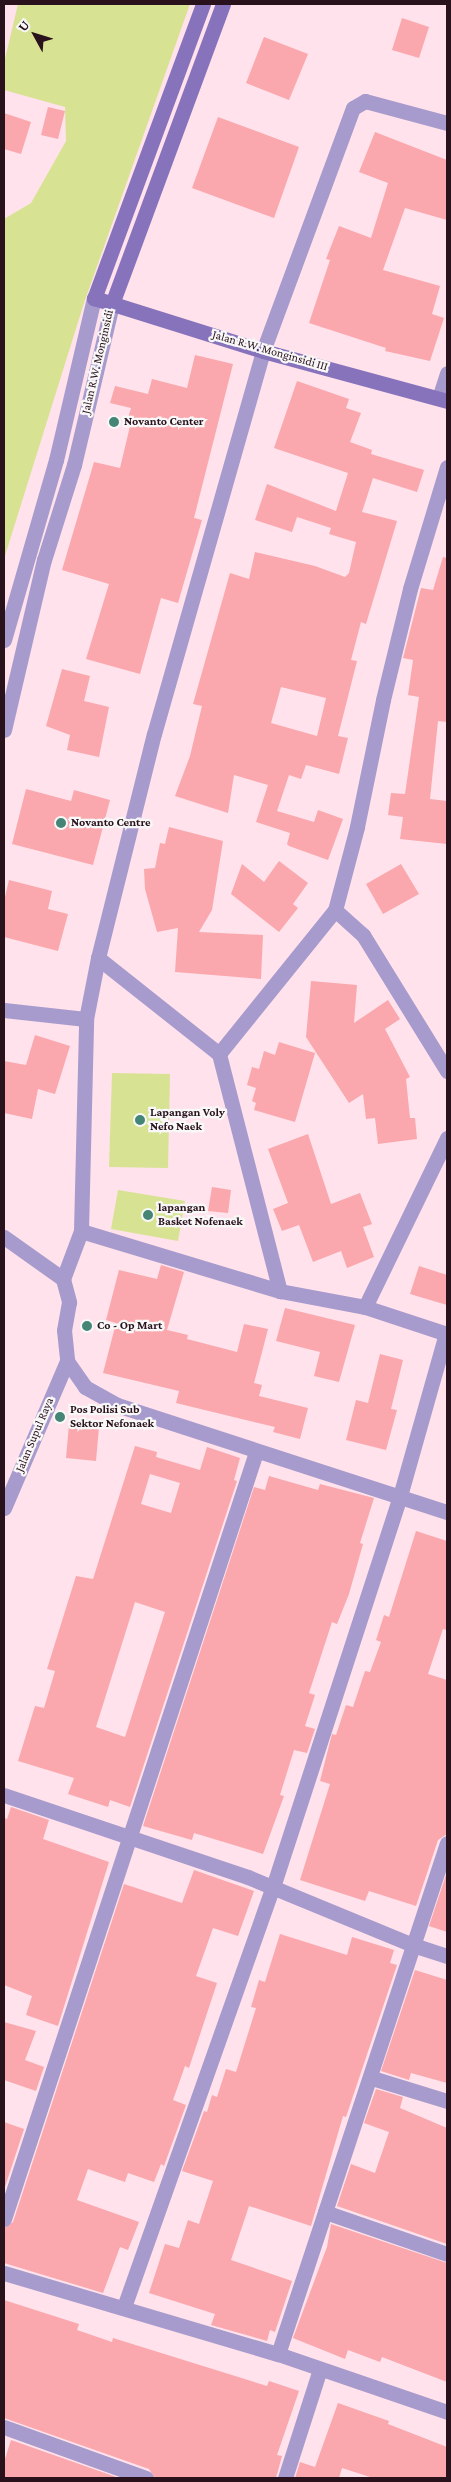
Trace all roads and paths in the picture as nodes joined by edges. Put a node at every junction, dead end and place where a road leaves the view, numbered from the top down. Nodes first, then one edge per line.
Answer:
1 (203, 4) edge
2 (223, 4) edge
3 (447, 124) edge
4 (94, 298) junction
5 (112, 304) junction
6 (263, 351) junction
7 (447, 372) edge
8 (443, 400) edge
9 (447, 467) edge
10 (27, 556) junction
11 (44, 560) junction
12 (4, 640) edge
13 (4, 730) edge
14 (335, 910) junction
15 (98, 958) junction
16 (4, 1010) edge
17 (86, 1018) junction
18 (219, 1054) junction
19 (447, 1071) edge
20 (447, 1138) edge
21 (81, 1231) junction
22 (4, 1237) edge
23 (63, 1279) junction
24 (280, 1291) junction
25 (365, 1307) junction
26 (447, 1334) edge
27 (67, 1361) junction
28 (256, 1452) junction
29 (400, 1496) junction
30 (4, 1508) edge
31 (447, 1512) edge
32 (4, 1795) edge
33 (127, 1839) junction
34 (447, 1842) edge
35 (273, 1887) junction
36 (413, 1945) junction
37 (447, 1956) edge
38 (372, 2078) junction
39 (447, 2101) edge
40 (325, 2212) junction
41 (4, 2220) edge
42 (447, 2254) edge
43 (4, 2274) edge
44 (124, 2307) junction
45 (278, 2354) junction
46 (320, 2369) junction
47 (447, 2412) edge
48 (4, 2427) edge
49 (146, 2478) edge
50 (285, 2478) edge

1 - 4 main road, Jalan R.W. Monginsidi
2 - 5 main road, Jalan R.W. Monginsidi
3 - 6 street
4 - 5 main road, Jalan R.W. Monginsidi III
4 - 10 street, Jalan R.W. Monginsidi
5 - 6 main road, Jalan R.W. Monginsidi III
5 - 11 street, Jalan R.W. Monginsidi
6 - 8 main road, Jalan R.W. Monginsidi III
6 - 15 street
7 - 8 street
9 - 14 street
10 - 11 street
10 - 12 street, Jalan R.W. Monginsidi
11 - 13 street, Jalan R.W. Monginsidi
14 - 18 street
14 - 19 street
15 - 17 street
15 - 18 street
16 - 17 street
17 - 21 street
18 - 24 street
20 - 25 street
21 - 23 street
21 - 24 street
22 - 23 street
23 - 27 street
24 - 25 street
25 - 26 street
26 - 29 street
27 - 28 street
27 - 30 street, Jalan Supul Raya
28 - 29 street
28 - 33 street
29 - 31 street
29 - 35 street
32 - 33 street
33 - 35 street
33 - 41 street
34 - 36 street
35 - 36 street
35 - 44 street
36 - 37 street
36 - 38 street
38 - 39 street
38 - 40 street
40 - 42 street
40 - 45 street
43 - 44 street
44 - 45 street
45 - 46 street
46 - 47 street
46 - 50 street
48 - 49 street

